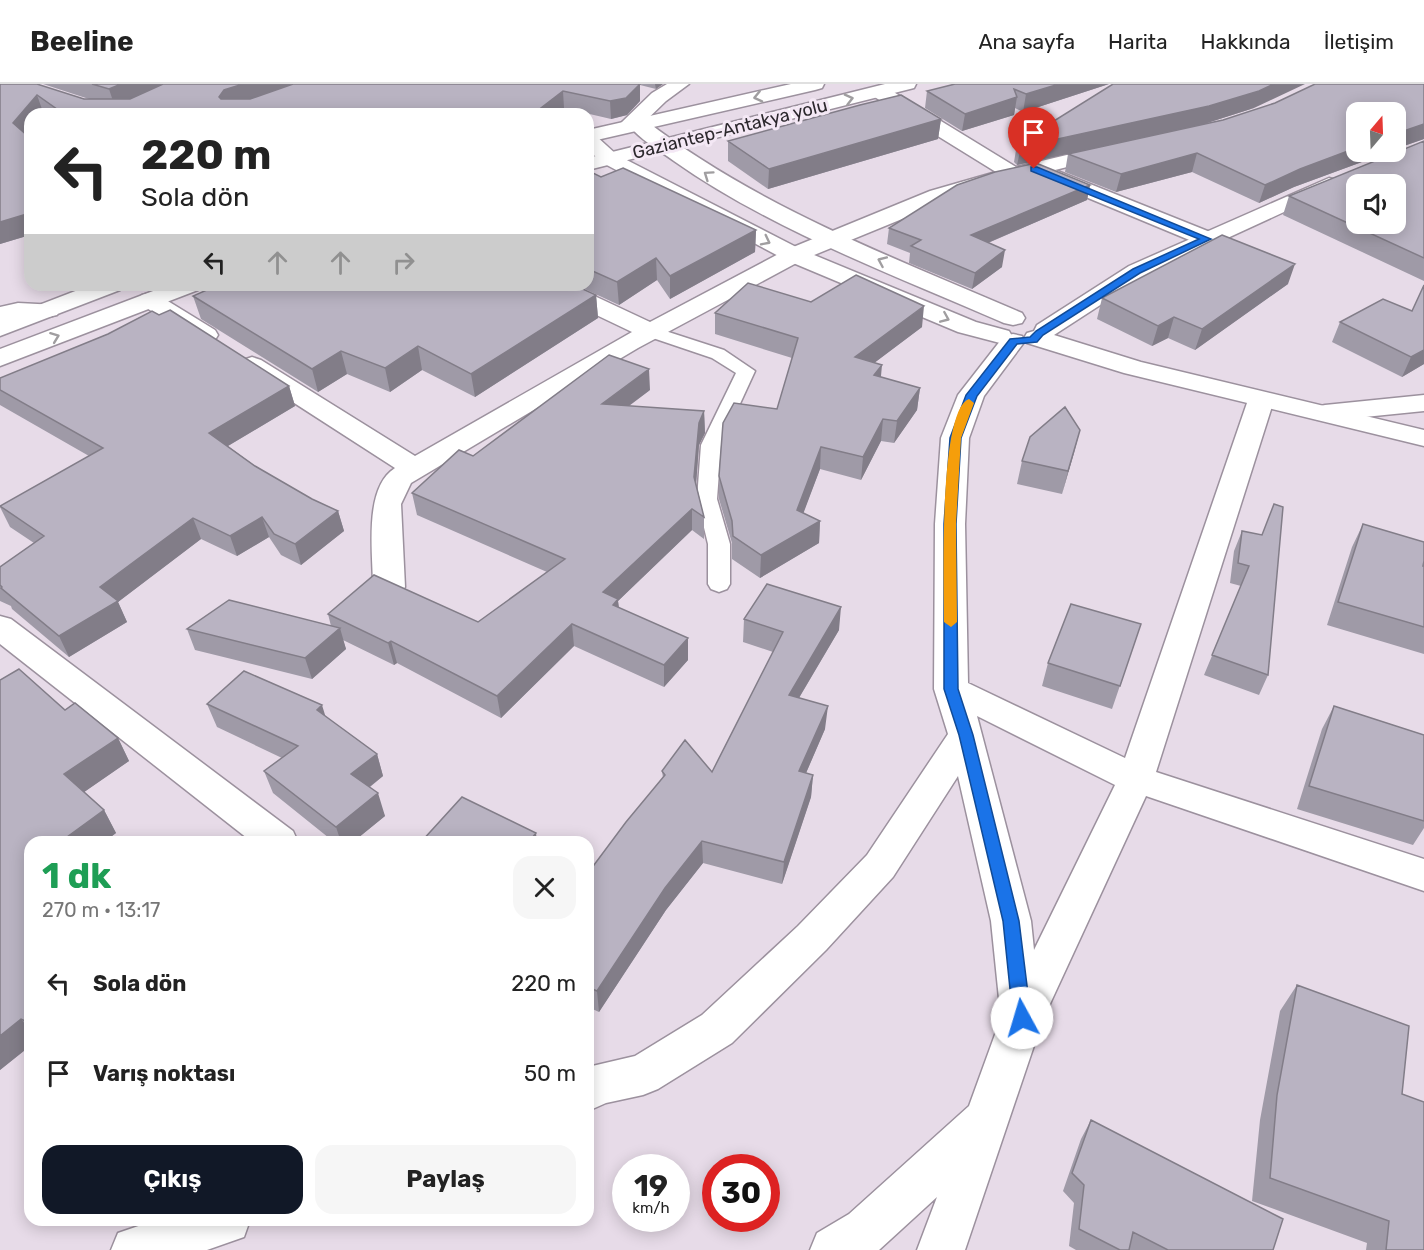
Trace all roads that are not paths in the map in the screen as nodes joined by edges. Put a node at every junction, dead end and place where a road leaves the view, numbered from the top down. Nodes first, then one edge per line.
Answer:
1 (680, 84) edge
2 (815, 84) edge
3 (907, 84) edge
4 (880, 92) junction
5 (638, 93) edge
6 (658, 97) junction
7 (633, 125) junction
8 (594, 136) edge
9 (663, 144) junction
10 (1135, 147) edge
11 (599, 162) edge
12 (1024, 171) junction
13 (1346, 176) edge
14 (832, 239) junction
15 (1207, 239) junction
16 (794, 255) junction
17 (97, 291) edge
18 (174, 291) edge
19 (565, 291) edge
20 (150, 300) junction
21 (48, 310) junction
22 (0, 314) edge
23 (0, 329) edge
24 (650, 331) junction
25 (1022, 333) junction
26 (0, 358) edge
27 (1261, 400) junction
28 (1424, 403) edge
29 (1324, 413) junction
30 (1424, 438) edge
31 (415, 468) junction
32 (719, 584) dead end
33 (389, 588) edge
34 (6, 641) edge
35 (951, 689) junction
36 (966, 735) junction
37 (1137, 779) junction
38 (272, 836) edge
39 (1424, 875) edge
40 (1022, 1018) junction
41 (594, 1083) edge
42 (988, 1118) junction
43 (209, 1226) edge
44 (135, 1250) edge
45 (834, 1250) edge
46 (941, 1250) edge

1 - 6 street
2 -> 7 street, Gaziantep-Antakya yolu
3 - 4 street, Gaziantep-Antakya yolu
9 -> 4 street, Gaziantep-Antakya yolu
4 - 12 street
5 - 6 street
6 - 7 street
7 - 8 street, Gaziantep-Antakya yolu
7 - 9 street
9 - 11 street, Gaziantep-Antakya yolu
14 -> 9 street
10 - 12 street
11 -> 16 street
12 - 14 street
12 - 15 street
13 - 15 street
14 - 16 street
25 -> 14 street
15 - 25 street
16 - 24 street
16 -> 25 street
17 - 21 street
18 - 20 street
19 - 24 street
26 -> 20 street
20 - 31 street
21 - 22 street
21 - 23 street
24 - 31 street
24 - 32 lane
25 - 27 street
25 - 35 street
27 - 29 street
27 - 37 street
28 - 29 street
29 - 30 street
31 - 33 street
34 - 38 street
35 - 36 street
35 - 37 street
36 - 40 street
36 - 41 street
37 - 39 street
37 - 40 street
40 - 42 street
42 - 45 street
42 - 46 street
43 - 44 street

